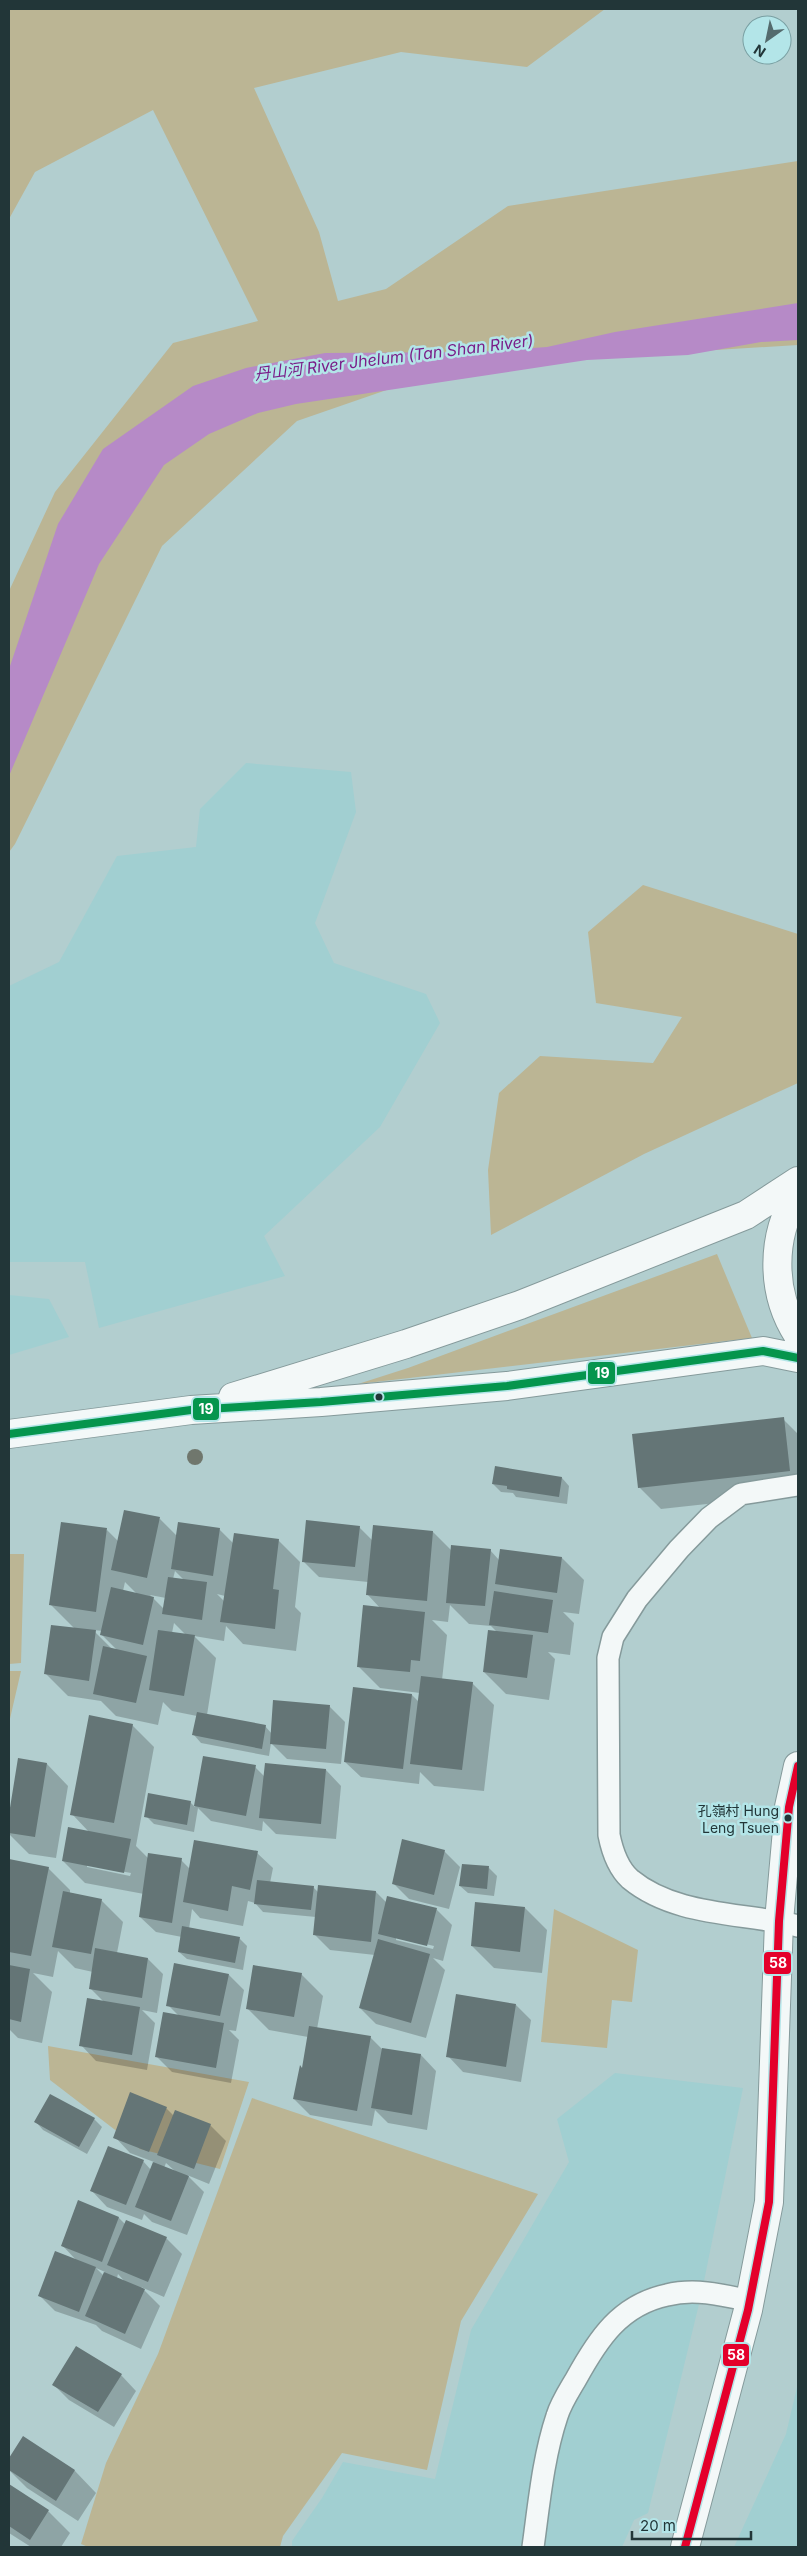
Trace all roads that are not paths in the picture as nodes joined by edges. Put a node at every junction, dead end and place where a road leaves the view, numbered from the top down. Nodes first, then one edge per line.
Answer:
1 (798, 1181) edge
2 (798, 1193) edge
3 (798, 1335) edge
4 (798, 1358) edge
5 (191, 1410) junction
6 (9, 1434) edge
7 (798, 1485) edge
8 (798, 1766) edge
9 (789, 1924) edge
10 (750, 2301) junction
11 (533, 2547) edge
12 (685, 2547) edge

1 - 5 main road
2 - 3 main road
4 - 5 main road
5 - 6 main road
7 - 9 lane
8 - 9 main road
9 - 10 main road
10 - 11 lane
10 - 12 main road

